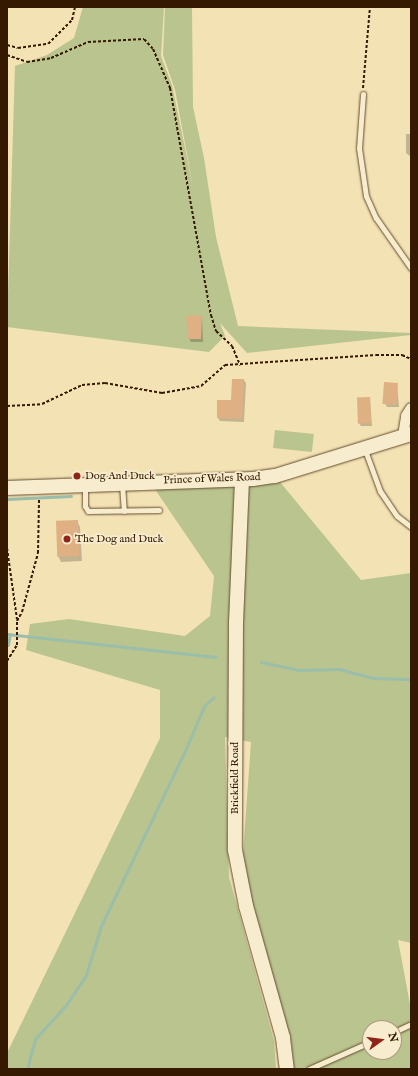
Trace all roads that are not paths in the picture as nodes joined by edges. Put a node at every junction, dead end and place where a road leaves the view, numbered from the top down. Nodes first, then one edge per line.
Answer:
1 (363, 94) road end
2 (411, 268) edge
3 (411, 408) edge
4 (407, 435) edge
5 (365, 450) junction
6 (242, 480) junction
7 (122, 483) junction
8 (85, 485) junction
9 (7, 488) edge
10 (159, 510) dead end
11 (124, 511) junction
12 (411, 527) edge
13 (362, 1046) edge
14 (287, 1069) edge
15 (309, 1069) edge

1 - 2 lane
3 - 4 street
4 - 5 street, Prince of Wales Road
5 - 6 street, Prince of Wales Road
5 - 12 lane
6 - 7 street, Prince of Wales Road
6 - 14 street, Brickfield Road
7 - 8 street, Prince of Wales Road
7 - 11 lane
8 - 9 street, Prince of Wales Road
8 - 11 lane
10 - 11 lane
13 - 15 lane

